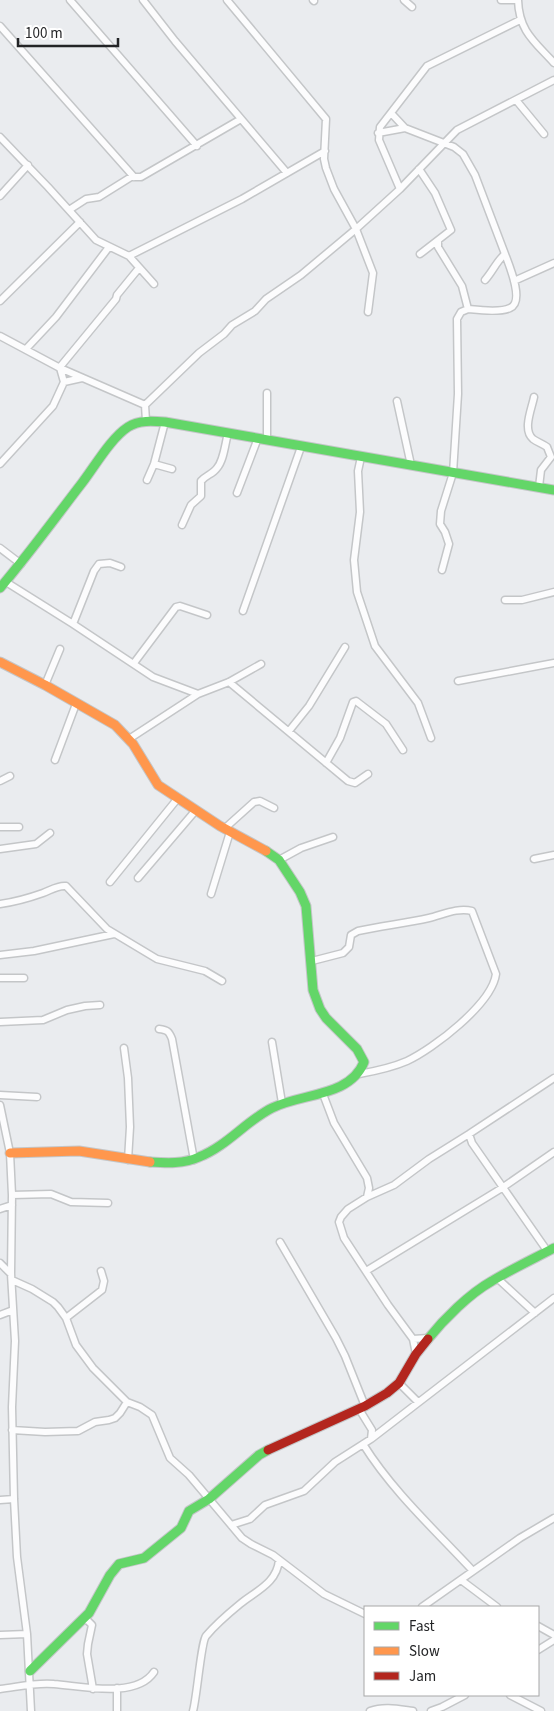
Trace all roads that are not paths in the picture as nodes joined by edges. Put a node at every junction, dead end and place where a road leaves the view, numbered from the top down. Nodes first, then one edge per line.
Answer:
1 (70, 0) edge
2 (143, 0) edge
3 (227, 0) edge
4 (404, 0) edge
5 (501, 0) edge
6 (518, 0) edge
7 (412, 7) dead end
8 (520, 20) junction
9 (0, 26) edge
10 (554, 62) edge
11 (554, 80) edge
12 (516, 100) junction
13 (391, 113) junction
14 (241, 119) junction
15 (405, 128) junction
16 (378, 134) junction
17 (544, 134) dead end
18 (0, 138) edge
19 (444, 143) junction
20 (197, 146) junction
21 (325, 151) junction
22 (28, 165) junction
23 (419, 170) junction
24 (286, 173) junction
25 (134, 177) junction
26 (400, 189) junction
27 (0, 196) edge
28 (69, 210) junction
29 (80, 222) junction
30 (356, 229) junction
31 (438, 242) junction
32 (110, 247) junction
33 (420, 254) dead end
34 (505, 254) junction
35 (129, 256) junction
36 (554, 263) edge
37 (139, 268) junction
38 (485, 280) dead end
39 (514, 281) junction
40 (154, 284) dead end
41 (0, 301) edge
42 (468, 309) junction
43 (368, 312) dead end
44 (0, 336) edge
45 (26, 349) junction
46 (60, 368) junction
47 (82, 378) junction
48 (64, 382) junction
49 (267, 392) dead end
50 (534, 397) dead end
51 (397, 401) dead end
52 (145, 405) junction
53 (146, 421) junction
54 (165, 422) junction
55 (228, 433) junction
56 (258, 438) junction
57 (267, 440) junction
58 (301, 447) junction
59 (361, 457) junction
60 (0, 464) edge
61 (154, 464) junction
62 (411, 465) junction
63 (172, 469) dead end
64 (454, 473) junction
65 (147, 480) dead end
66 (539, 488) junction
67 (554, 490) edge
68 (238, 493) dead end
69 (182, 525) dead end
70 (0, 548) edge
71 (21, 564) junction
72 (120, 567) dead end
73 (442, 570) dead end
74 (3, 585) edge
75 (554, 592) edge
76 (505, 600) dead end
77 (243, 611) dead end
78 (207, 615) dead end
79 (73, 624) junction
80 (345, 647) dead end
81 (60, 649) dead end
82 (0, 662) edge
83 (554, 663) edge
84 (134, 664) junction
85 (261, 664) dead end
86 (458, 681) dead end
87 (229, 682) junction
88 (45, 685) junction
89 (198, 694) junction
90 (76, 704) junction
91 (289, 731) junction
92 (431, 738) dead end
93 (129, 739) junction
94 (403, 750) dead end
95 (54, 760) dead end
96 (326, 763) junction
97 (368, 774) dead end
98 (10, 776) dead end
99 (0, 781) edge
100 (178, 798) junction
101 (274, 808) dead end
102 (196, 810) junction
103 (0, 827) edge
104 (19, 827) dead end
105 (227, 830) junction
106 (50, 832) dead end
107 (333, 837) dead end
108 (0, 849) edge
109 (554, 855) edge
110 (534, 859) dead end
111 (279, 860) junction
112 (138, 878) dead end
113 (110, 882) dead end
114 (211, 894) dead end
115 (0, 904) edge
116 (114, 934) junction
117 (0, 955) edge
118 (312, 962) junction
119 (0, 978) edge
120 (24, 978) dead end
121 (222, 981) dead end
122 (100, 1004) dead end
123 (0, 1022) edge
124 (159, 1028) dead end
125 (272, 1042) dead end
126 (124, 1048) dead end
127 (359, 1074) junction
128 (554, 1078) edge
129 (323, 1094) junction
130 (0, 1095) edge
131 (37, 1097) dead end
132 (282, 1103) junction
133 (0, 1106) edge
134 (469, 1134) junction
135 (461, 1140) junction
136 (472, 1143) junction
137 (554, 1152) edge
138 (10, 1153) junction
139 (128, 1160) junction
140 (194, 1160) junction
141 (369, 1188) junction
142 (502, 1188) junction
143 (380, 1191) junction
144 (12, 1195) junction
145 (367, 1197) junction
146 (108, 1203) dead end
147 (12, 1205) junction
148 (0, 1209) edge
149 (280, 1242) dead end
150 (551, 1250) edge
151 (0, 1263) edge
152 (101, 1271) dead end
153 (366, 1271) junction
154 (12, 1277) junction
155 (498, 1278) junction
156 (24, 1285) junction
157 (12, 1290) junction
158 (554, 1298) edge
159 (13, 1310) junction
160 (535, 1312) junction
161 (0, 1315) edge
162 (66, 1318) junction
163 (428, 1338) junction
164 (413, 1339) junction
165 (416, 1354) junction
166 (399, 1384) junction
167 (126, 1402) junction
168 (418, 1402) junction
169 (362, 1407) junction
170 (12, 1430) junction
171 (372, 1430) junction
172 (382, 1431) junction
173 (371, 1439) junction
174 (363, 1444) junction
175 (14, 1499) junction
176 (209, 1499) junction
177 (0, 1500) edge
178 (554, 1518) edge
179 (231, 1525) junction
180 (279, 1560) junction
181 (473, 1571) junction
182 (461, 1580) junction
183 (423, 1606) edge
184 (496, 1606) edge
185 (364, 1614) edge
186 (82, 1619) junction
187 (539, 1627) edge
188 (27, 1634) junction
189 (0, 1635) edge
190 (554, 1635) edge
191 (554, 1640) edge
192 (539, 1649) edge
193 (30, 1671) junction
194 (154, 1672) dead end
195 (30, 1686) junction
196 (117, 1688) junction
197 (0, 1689) edge
198 (94, 1689) junction
199 (464, 1696) edge
200 (512, 1696) edge
201 (31, 1711) edge
202 (117, 1711) edge
203 (193, 1711) edge
204 (370, 1711) edge
205 (413, 1711) edge
206 (431, 1711) edge
207 (541, 1711) edge

1 - 20 street
2 - 14 street
3 - 21 street
4 - 7 street
5 - 6 street
6 - 8 street
8 - 10 street
8 - 13 street
9 - 25 street
11 - 12 street
12 - 17 street
12 - 19 street
13 - 15 street
13 - 16 street
14 - 20 street
14 - 24 street
15 - 16 street
15 - 19 street
16 - 26 street
18 - 22 street
19 - 23 street
19 - 34 street
20 - 25 street
21 - 24 street
21 - 30 street
22 - 27 street
22 - 28 street
23 - 26 street
23 - 31 street
24 - 35 street
25 - 28 street
26 - 30 street
28 - 29 street
29 - 32 street
29 - 41 street
30 - 43 street
30 - 52 street
31 - 33 street
31 - 42 street
32 - 35 street
32 - 45 street
34 - 38 street
34 - 39 street
35 - 37 street
36 - 39 street
37 - 40 street
37 - 46 street
39 - 42 street
42 - 64 street
44 - 45 street
45 - 46 street
46 - 47 street
46 - 48 street
47 - 48 street
47 - 52 street
48 - 60 street
49 - 57 street
50 - 66 street
51 - 62 street
52 - 53 street
53 - 54 street
53 - 71 street
54 - 55 street
54 - 61 street
55 - 56 street
55 - 69 street
56 - 57 street
56 - 68 street
57 - 58 street
58 - 59 street
58 - 77 street
59 - 62 street
59 - 92 street
61 - 63 street
61 - 65 street
62 - 64 street
64 - 66 street
64 - 73 street
66 - 67 street
70 - 71 street
71 - 74 street
72 - 79 street
74 - 79 street
75 - 76 street
78 - 84 street
79 - 84 street
80 - 91 street
81 - 88 street
82 - 88 street
83 - 86 street
84 - 89 street
85 - 87 street
87 - 89 street
87 - 91 street
88 - 90 street
89 - 93 street
90 - 93 street
90 - 95 street
91 - 96 street
93 - 100 street
94 - 96 street
96 - 97 street
98 - 99 street
100 - 102 street
100 - 113 street
101 - 105 street
102 - 105 street
102 - 112 street
103 - 104 street
105 - 111 street
105 - 114 street
106 - 108 street
107 - 111 street
109 - 110 street
111 - 118 street
115 - 116 street
116 - 117 street
116 - 121 street
118 - 127 street
118 - 127 street
119 - 120 street
122 - 123 street
124 - 140 street
125 - 132 street
126 - 139 street
127 - 129 street
128 - 134 street
129 - 132 street
129 - 141 street
130 - 131 street
132 - 140 street
133 - 138 street
134 - 135 street
134 - 136 street
135 - 136 street
135 - 143 street
136 - 142 street
137 - 142 street
138 - 139 street
138 - 144 street
139 - 140 street
141 - 143 street
141 - 145 street
142 - 150 street
142 - 153 street
143 - 145 street
144 - 146 street
144 - 147 street
145 - 153 street
147 - 148 street
147 - 154 street
149 - 169 street
150 - 155 street
151 - 154 street
152 - 162 street
153 - 164 street
154 - 156 street
154 - 157 street
155 - 160 street
155 - 163 street
156 - 157 street
156 - 162 street
157 - 159 street
158 - 160 street
159 - 161 street
159 - 170 street
160 - 168 street
162 - 167 street
163 - 164 street
163 - 165 street
164 - 165 street
165 - 166 street
166 - 168 street
166 - 169 street
167 - 170 street
167 - 176 street
168 - 172 street
169 - 171 street
169 - 176 street
170 - 175 street
171 - 172 street
171 - 173 street
172 - 173 street
173 - 174 street
174 - 179 street
174 - 181 street
175 - 177 street
175 - 188 street
176 - 179 street
176 - 186 street
178 - 181 street
179 - 180 street
180 - 185 street
180 - 203 street
181 - 182 street
182 - 183 street
182 - 184 street
186 - 193 street
186 - 198 street
187 - 190 street
188 - 189 street
188 - 193 street
191 - 192 street
193 - 195 street
194 - 196 street
195 - 197 street
195 - 198 street
195 - 201 street
196 - 198 street
196 - 202 street
199 - 206 street
200 - 207 street
204 - 205 street

